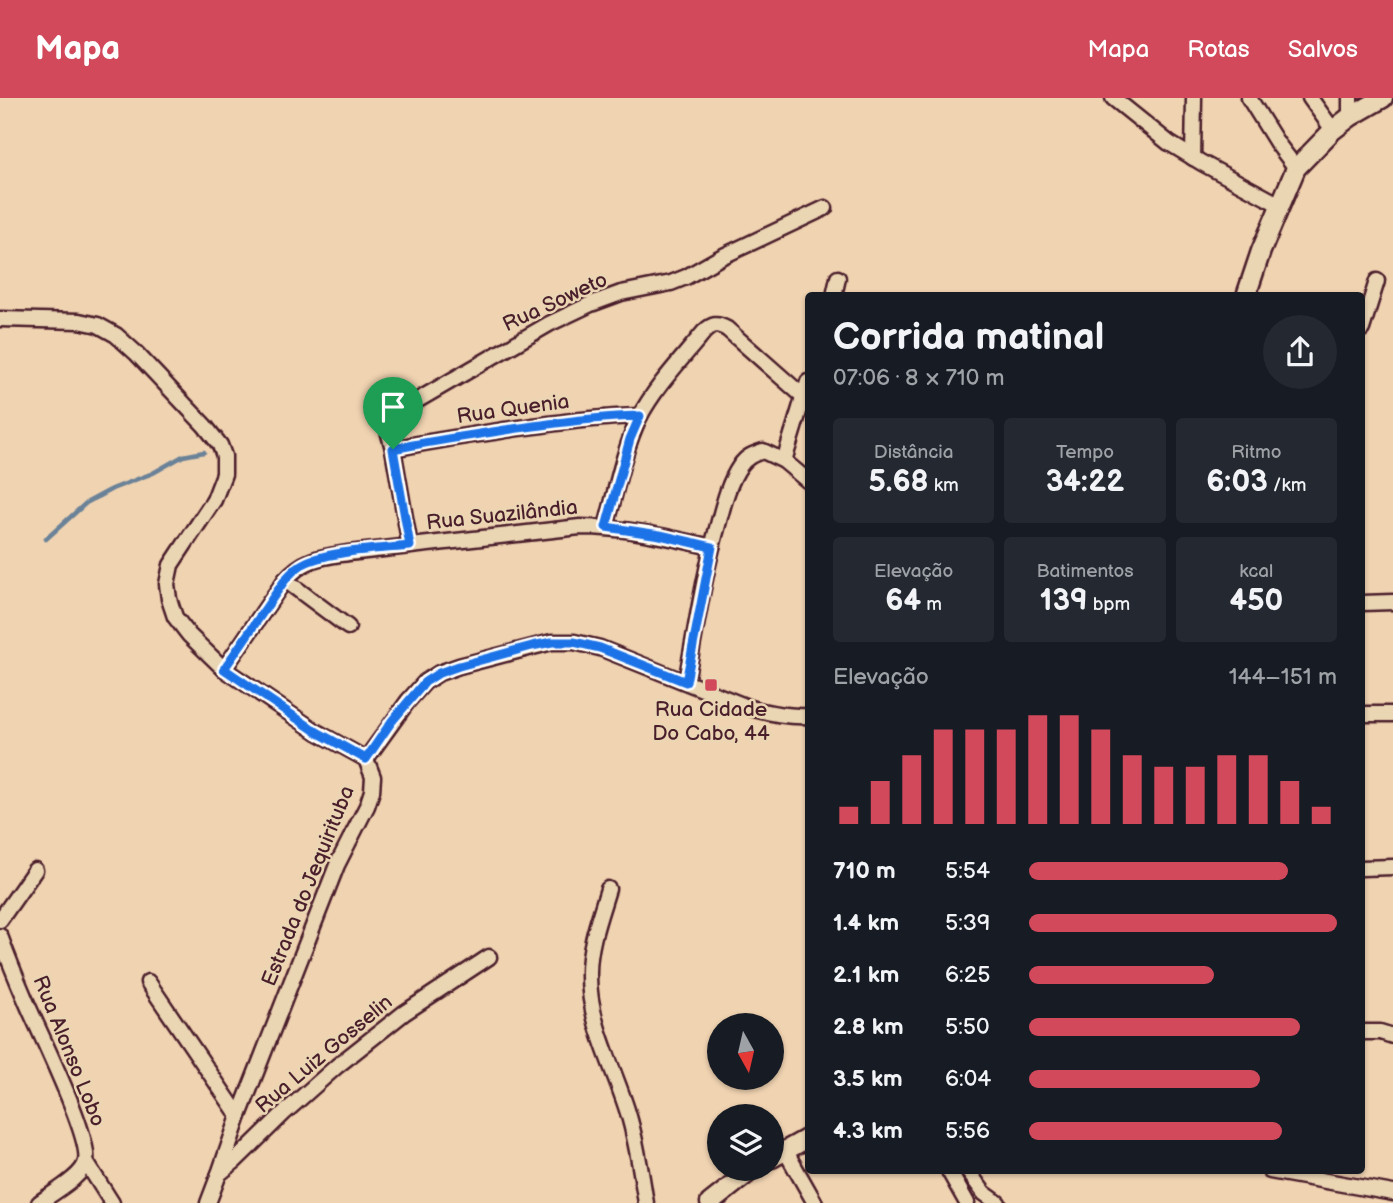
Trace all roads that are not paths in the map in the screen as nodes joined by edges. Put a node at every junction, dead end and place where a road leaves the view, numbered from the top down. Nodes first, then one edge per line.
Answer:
1 (1113, 98) edge
2 (1194, 98) edge
3 (1250, 98) edge
4 (1310, 98) edge
5 (1350, 98) edge
6 (1383, 98) edge
7 (1350, 117) junction
8 (1334, 130) junction
9 (1193, 158) junction
10 (1296, 168) junction
11 (1280, 205) junction
12 (824, 208) dead end
13 (838, 278) dead end
14 (1377, 281) dead end
15 (835, 292) edge
16 (1247, 292) edge
17 (0, 319) edge
18 (1365, 319) edge
19 (805, 393) edge
20 (804, 397) junction
21 (640, 416) junction
22 (393, 449) junction
23 (784, 461) junction
24 (805, 478) edge
25 (606, 527) junction
26 (410, 546) junction
27 (712, 547) junction
28 (285, 580) junction
29 (1393, 602) edge
30 (1365, 603) edge
31 (348, 627) dead end
32 (224, 669) junction
33 (686, 682) junction
34 (1365, 713) edge
35 (1393, 714) edge
36 (805, 716) edge
37 (366, 759) junction
38 (1365, 867) edge
39 (1393, 867) edge
40 (35, 870) dead end
41 (608, 889) dead end
42 (2, 917) edge
43 (0, 936) edge
44 (488, 957) dead end
45 (148, 982) dead end
46 (1389, 1031) edge
47 (1365, 1032) edge
48 (239, 1116) junction
49 (805, 1140) edge
50 (784, 1151) edge
51 (86, 1162) junction
52 (784, 1162) edge
53 (219, 1174) junction
54 (950, 1174) edge
55 (970, 1174) edge
56 (1287, 1174) edge
57 (738, 1181) edge
58 (1393, 1193) edge
59 (982, 1198) edge
60 (39, 1203) edge
61 (112, 1203) edge
62 (208, 1203) edge
63 (646, 1203) edge
64 (710, 1203) edge
65 (815, 1203) edge
66 (967, 1203) edge
67 (998, 1203) edge

1 - 9 street
2 - 9 street
3 - 10 street
4 - 8 street
5 - 7 street
6 - 7 main road
7 - 8 main road
8 - 10 main road
9 - 11 street
10 - 11 main road
11 - 16 main road
12 - 22 street, Rua Soweto
13 - 15 street
14 - 18 street
17 - 32 street
19 - 20 street
20 - 21 street
20 - 23 street
21 - 22 street, Rua Quenia
21 - 25 street
22 - 26 street
23 - 24 street
23 - 27 street
25 - 26 street, Rua Suazilândia
25 - 27 street, Rua Suazilândia
26 - 28 street, Rua Suazilândia
27 - 33 street
28 - 31 street
28 - 32 street, Rua Suazilândia
29 - 30 street
32 - 37 street
33 - 36 street
33 - 37 street
34 - 35 street
37 - 48 street, Estrada do Jequirituba
38 - 39 street
40 - 42 street
41 - 63 street
43 - 51 street, Rua Alonso Lobo
44 - 53 street, Rua Luiz Gosselin
45 - 48 street
46 - 47 street
48 - 53 street, Estrada do Jequirituba
49 - 50 main road
51 - 60 street
51 - 61 street
52 - 65 street
53 - 62 street, Rua Luiz Gosselin
54 - 66 street
55 - 59 street
56 - 58 street
57 - 64 main road
59 - 67 street

